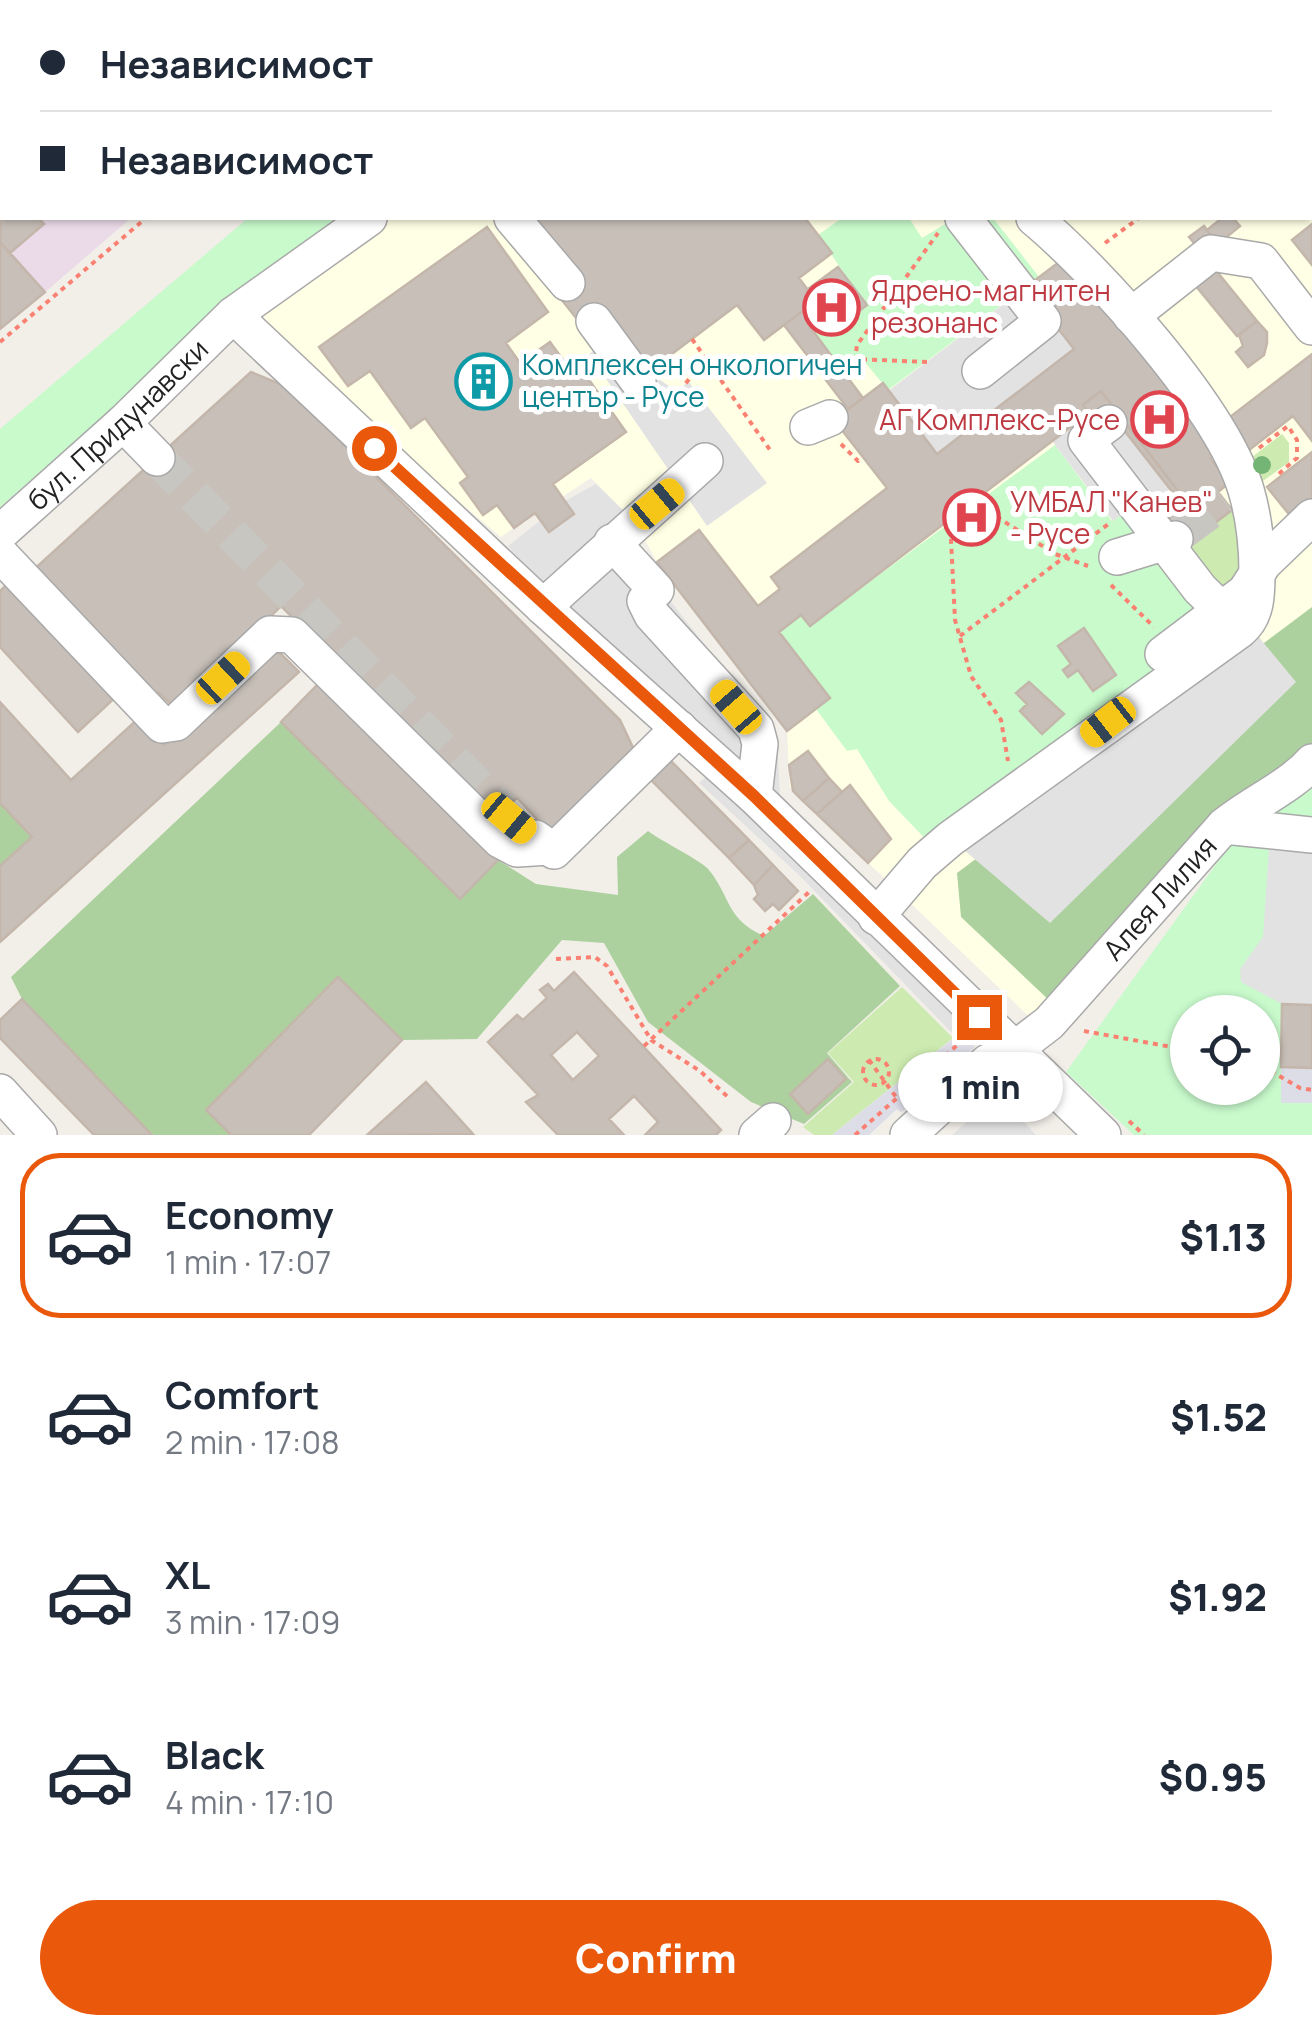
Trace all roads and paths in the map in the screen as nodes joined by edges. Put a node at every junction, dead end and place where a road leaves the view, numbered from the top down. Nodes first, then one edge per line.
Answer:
1 (144, 220) edge
2 (367, 220) edge
3 (514, 220) edge
4 (1036, 220) edge
5 (1136, 220) edge
6 (951, 226) edge
7 (1082, 261) junction
8 (567, 282) dead end
9 (234, 315) junction
10 (1131, 316) junction
11 (594, 321) dead end
12 (1312, 327) edge
13 (692, 338) dead end
14 (0, 342) edge
15 (706, 357) junction
16 (927, 362) dead end
17 (980, 371) dead end
18 (651, 392) joint
19 (124, 423) junction
20 (1109, 423) dead end
21 (827, 431) dead end
22 (770, 450) dead end
23 (157, 458) tunnel mouth
24 (864, 458) dead end
25 (705, 461) dead end
26 (1248, 480) junction
27 (1134, 506) junction
28 (1312, 517) edge
29 (0, 533) edge
30 (612, 542) junction
31 (1177, 550) junction
32 (0, 554) edge
33 (1064, 557) junction
34 (1103, 567) junction
35 (1258, 576) junction
36 (543, 607) junction
37 (1231, 615) junction
38 (960, 636) junction
39 (1170, 650) junction
40 (679, 728) junction
41 (1032, 750) dead end
42 (1312, 762) edge
43 (754, 796) junction
44 (996, 807) junction
45 (502, 810) tunnel mouth
46 (1224, 826) junction
47 (1312, 834) edge
48 (549, 848) junction
49 (812, 889) dead end
50 (876, 917) junction
51 (556, 959) dead end
52 (1049, 1023) junction
53 (970, 1034) dead end
54 (650, 1040) junction
55 (644, 1046) dead end
56 (1170, 1047) edge
57 (1015, 1049) junction
58 (869, 1060) junction
59 (1280, 1076) edge
60 (884, 1082) junction
61 (890, 1090) dead end
62 (1312, 1090) edge
63 (0, 1092) edge
64 (730, 1099) dead end
65 (33, 1133) edge
66 (855, 1135) edge
67 (908, 1135) edge
68 (1102, 1135) edge

1 - 14 path
2 - 9 street, бул. Придунавски
3 - 8 street
4 - 7 street
5 - 7 path
6 - 16 path
6 - 17 street
7 - 10 street
9 - 19 street, бул. Придунавски
9 - 36 street
10 - 12 street
10 - 26 street
11 - 18 street
13 - 15 path
15 - 18 path
15 - 22 path
19 - 23 street
19 - 29 street, бул. Придунавски
20 - 27 street
21 - 24 path
25 - 30 street
26 - 26 path
26 - 35 street
27 - 31 street
27 - 33 path
28 - 35 street
30 - 36 street
30 - 43 street
31 - 34 street
31 - 37 street
32 - 48 street
33 - 34 path
33 - 38 path
33 - 38 path
34 - 39 path
35 - 37 street
36 - 40 street
37 - 39 street
37 - 44 street
38 - 44 path
39 - 41 street
40 - 43 street
40 - 48 street
42 - 46 street, Алея Лилия
43 - 50 street
44 - 50 street
45 - 48 street
46 - 47 street
46 - 52 street, Алея Лилия
49 - 54 path
50 - 57 street
51 - 54 path
52 - 56 path
52 - 57 street, Алея Лилия
53 - 66 path
54 - 55 path
54 - 64 path
57 - 67 street, Алея Лилия
57 - 68 street
58 - 60 path
58 - 60 path
58 - 60 path
59 - 62 path
60 - 61 path
63 - 65 street

